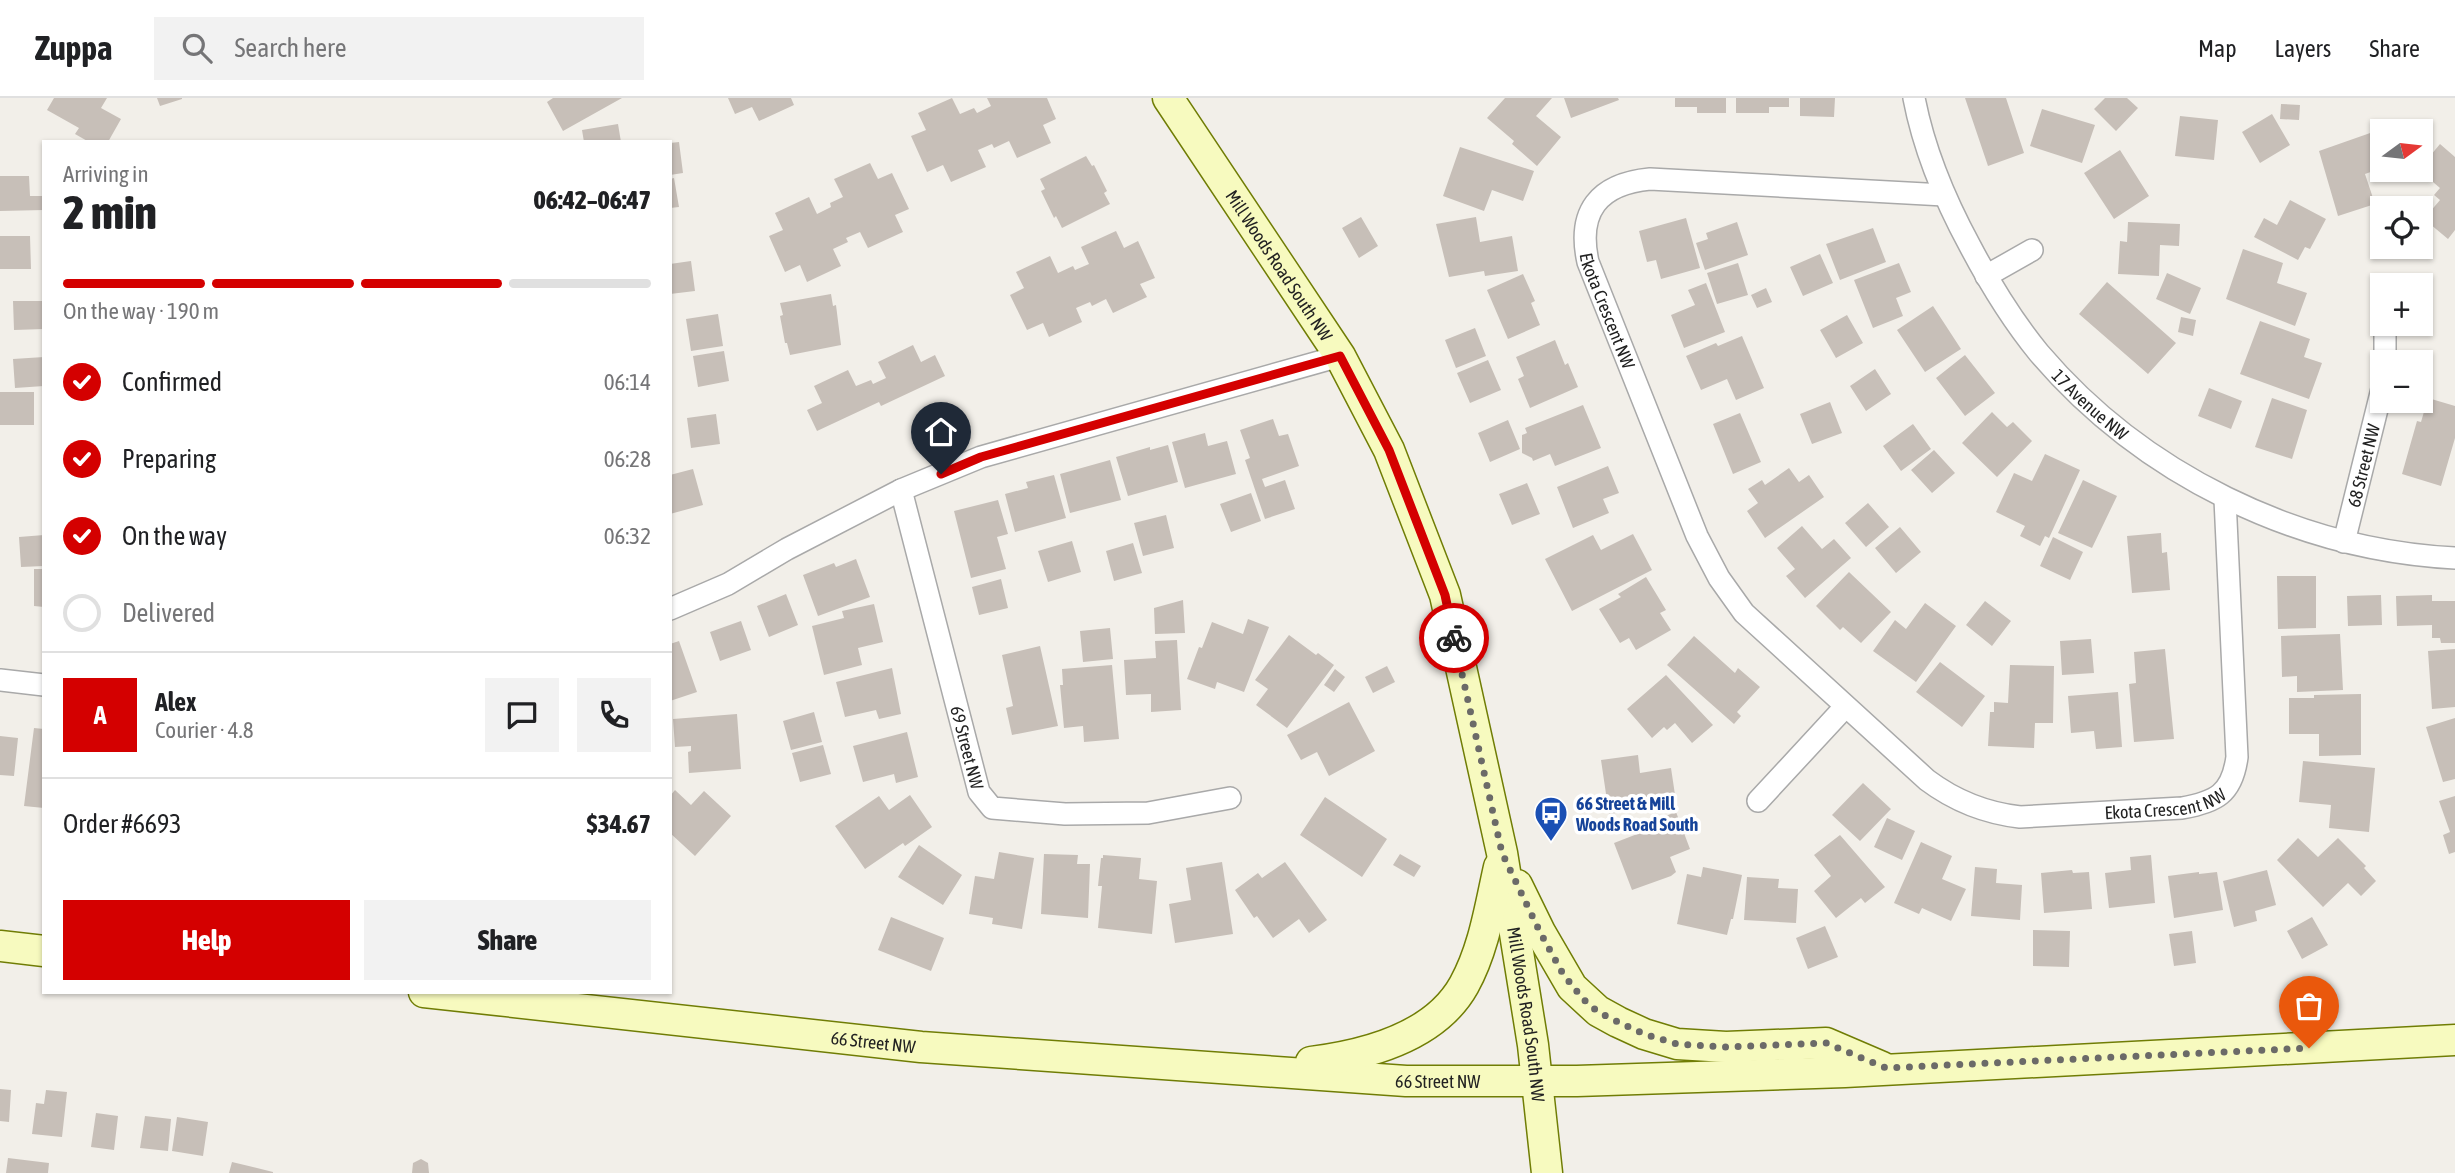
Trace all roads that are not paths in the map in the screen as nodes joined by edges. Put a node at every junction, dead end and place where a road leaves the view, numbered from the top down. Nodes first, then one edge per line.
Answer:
1 (1168, 98) edge
2 (1914, 98) edge
3 (1944, 195) junction
4 (2032, 250) dead end
5 (1986, 276) junction
6 (1340, 356) junction
7 (2376, 413) edge
8 (901, 490) junction
9 (2224, 499) junction
10 (2344, 542) junction
11 (2455, 558) edge
12 (672, 608) edge
13 (0, 680) edge
14 (42, 685) edge
15 (1845, 707) junction
16 (1230, 799) dead end
17 (1758, 801) dead end
18 (1502, 853) junction
19 (0, 946) edge
20 (42, 951) edge
21 (442, 994) edge
22 (2455, 1041) edge
23 (1221, 1068) junction
24 (1886, 1068) junction
25 (1537, 1080) junction
26 (1547, 1173) edge

1 - 6 main road, Mill Woods Road South NW
2 - 3 street, 17 Avenue NW
3 - 5 street, 17 Avenue NW
3 - 15 street, Ekota Crescent NW
4 - 5 street
5 - 9 street, 17 Avenue NW
6 - 8 street
6 - 18 main road, Mill Woods Road South NW
7 - 10 street, 68 Street NW
8 - 12 street
8 - 16 street, 69 Street NW
9 - 10 street
9 - 15 street, Ekota Crescent NW
10 - 11 street
13 - 14 street
15 - 17 street
18 - 23 main road
18 - 24 main road
18 - 25 main road, Mill Woods Road South NW
19 - 20 main road
21 - 23 main road, 66 Street NW
22 - 24 main road, 66 Street NW
23 - 25 main road, 66 Street NW
24 - 25 main road, 66 Street NW
25 - 26 main road, Mill Woods Road South NW

